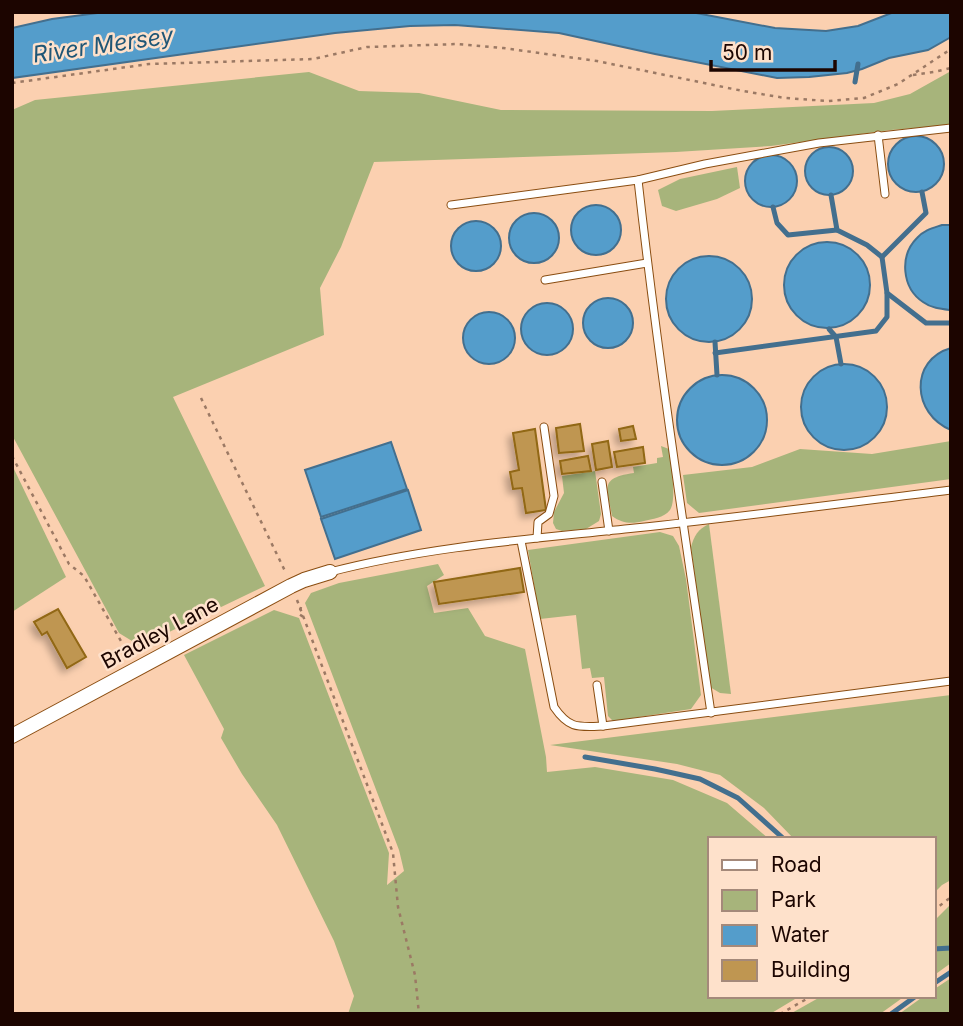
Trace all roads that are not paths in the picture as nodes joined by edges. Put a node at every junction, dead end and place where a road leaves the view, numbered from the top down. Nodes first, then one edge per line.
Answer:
1 (951, 128) edge
2 (878, 135) junction
3 (638, 180) junction
4 (885, 194) dead end
5 (451, 205) dead end
6 (647, 263) junction
7 (545, 280) dead end
8 (544, 427) dead end
9 (602, 482) dead end
10 (951, 489) edge
11 (683, 523) junction
12 (609, 531) junction
13 (537, 538) junction
14 (521, 541) junction
15 (330, 572) joint
16 (951, 681) edge
17 (597, 685) dead end
18 (711, 713) junction
19 (603, 726) junction
20 (12, 736) edge

1 - 2 lane
2 - 3 lane
2 - 4 lane
3 - 5 lane
3 - 6 lane
6 - 7 lane
6 - 11 lane
8 - 13 lane
9 - 12 lane
10 - 11 lane
11 - 12 lane
11 - 18 lane
12 - 13 lane
13 - 14 lane
14 - 15 lane
14 - 19 lane
15 - 20 street, Bradley Lane
16 - 18 lane
17 - 19 lane
18 - 19 lane

